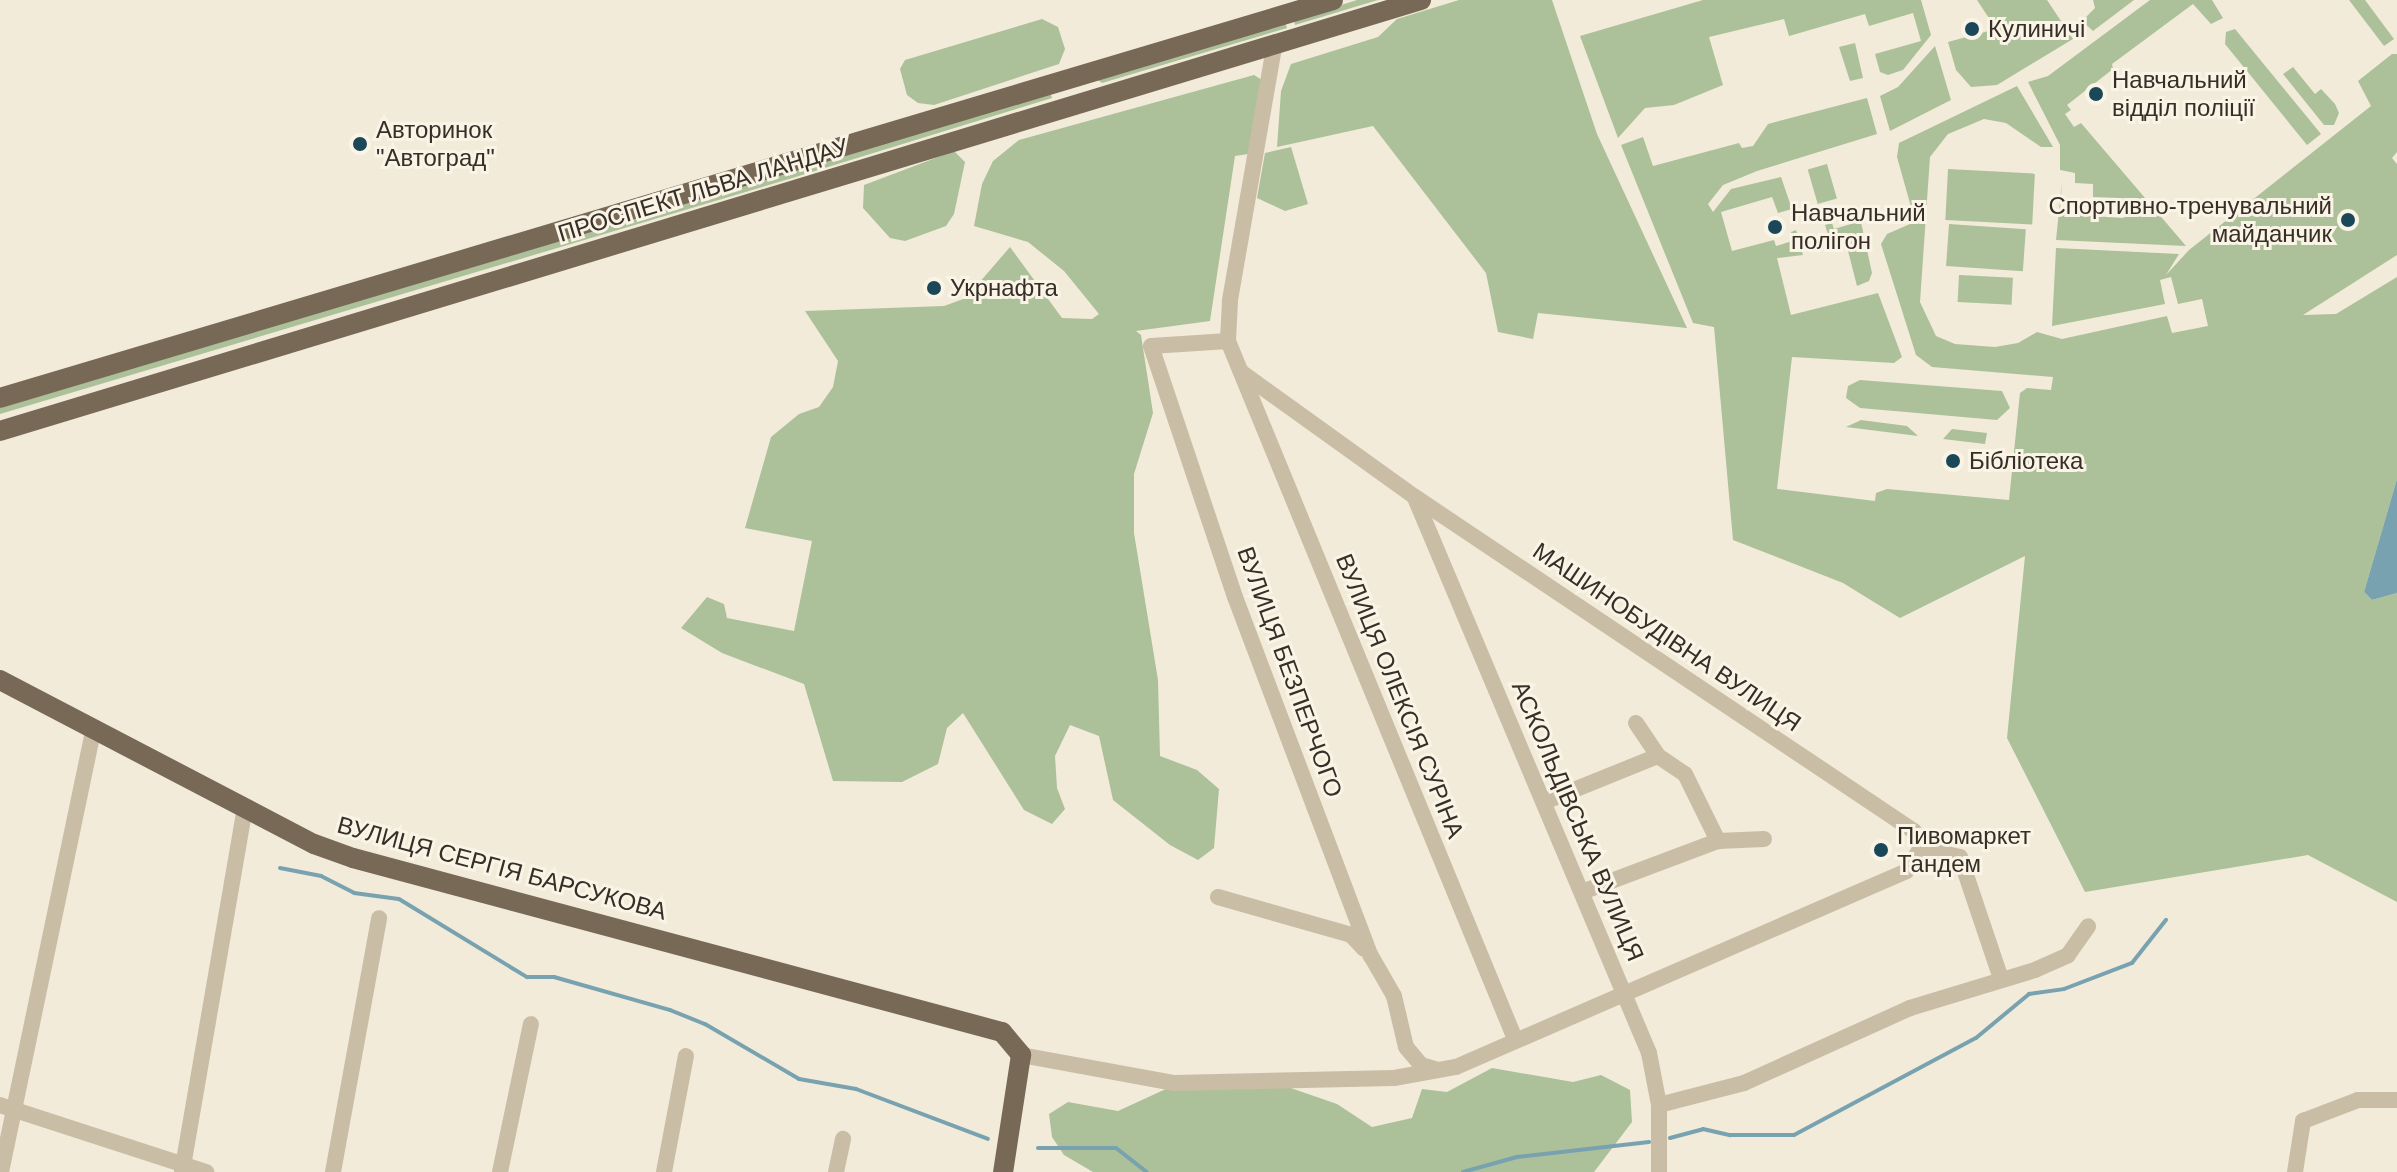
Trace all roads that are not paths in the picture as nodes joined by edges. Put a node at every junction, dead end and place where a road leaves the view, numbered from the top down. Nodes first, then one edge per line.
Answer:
1 (1333, 0) edge
2 (1421, 0) edge
3 (1275, 42) junction
4 (1054, 80) junction
5 (1064, 109) junction
6 (1228, 341) junction
7 (1240, 371) junction
8 (0, 398) edge
9 (0, 431) edge
10 (1415, 497) junction
11 (0, 680) edge
12 (1636, 723) dead end
13 (94, 728) junction
14 (1658, 756) junction
15 (1544, 802) junction
16 (245, 807) junction
17 (1764, 839) dead end
18 (1718, 841) junction
19 (1921, 848) junction
20 (1582, 892) junction
21 (1218, 897) dead end
22 (379, 918) dead end
23 (2088, 926) dead end
24 (1371, 956) junction
25 (2001, 979) junction
26 (1625, 994) junction
27 (531, 1024) dead end
28 (1515, 1039) junction
29 (1018, 1049) junction
30 (686, 1056) dead end
31 (1435, 1069) junction
32 (2397, 1100) edge
33 (1659, 1105) junction
34 (6, 1107) edge
35 (843, 1139) dead end
36 (183, 1169) edge
37 (1, 1172) edge
38 (206, 1172) edge
39 (333, 1172) edge
40 (500, 1172) edge
41 (664, 1172) edge
42 (836, 1172) edge
43 (1003, 1172) edge
44 (1659, 1172) edge
45 (2295, 1172) edge

1 - 4 main road, ПРОСПЕКТ ЛЬВА ЛАНДАУ
2 - 3 main road, ПРОСПЕКТ ЛЬВА ЛАНДАУ
3 - 5 main road, ПРОСПЕКТ ЛЬВА ЛАНДАУ
3 - 6 street
4 - 5 main road
4 - 8 main road, ПРОСПЕКТ ЛЬВА ЛАНДАУ
5 - 9 main road, ПРОСПЕКТ ЛЬВА ЛАНДАУ
6 - 7 street, ВУЛИЦЯ ОЛЕКСІЯ СУРІНА
6 - 24 street, ВУЛИЦЯ БЕЗПЕРЧОГО
7 - 10 street, МАШИНОБУДІВНА ВУЛИЦЯ
7 - 28 street, ВУЛИЦЯ ОЛЕКСІЯ СУРІНА
10 - 15 street, АСКОЛЬДІВСЬКА ВУЛИЦЯ
10 - 19 street, МАШИНОБУДІВНА ВУЛИЦЯ
11 - 13 main road, ВУЛИЦЯ СЕРГІЯ БАРСУКОВА
12 - 14 street
13 - 16 main road, ВУЛИЦЯ СЕРГІЯ БАРСУКОВА
13 - 34 street
14 - 15 street
14 - 18 street
15 - 20 street, АСКОЛЬДІВСЬКА ВУЛИЦЯ
16 - 29 main road, ВУЛИЦЯ СЕРГІЯ БАРСУКОВА
16 - 36 street
17 - 18 street
18 - 20 street
19 - 25 street
19 - 26 street
20 - 26 street, АСКОЛЬДІВСЬКА ВУЛИЦЯ
21 - 24 street
22 - 39 street
23 - 25 street
24 - 31 street, ВУЛИЦЯ БЕЗПЕРЧОГО
25 - 33 street
26 - 28 street
26 - 33 street, АСКОЛЬДІВСЬКА ВУЛИЦЯ
27 - 40 street
28 - 31 street
29 - 31 street
29 - 43 main road
30 - 41 street
32 - 45 street
33 - 44 street, АСКОЛЬДІВСЬКА ВУЛИЦЯ
34 - 36 street
34 - 37 street
35 - 42 street
36 - 38 street

